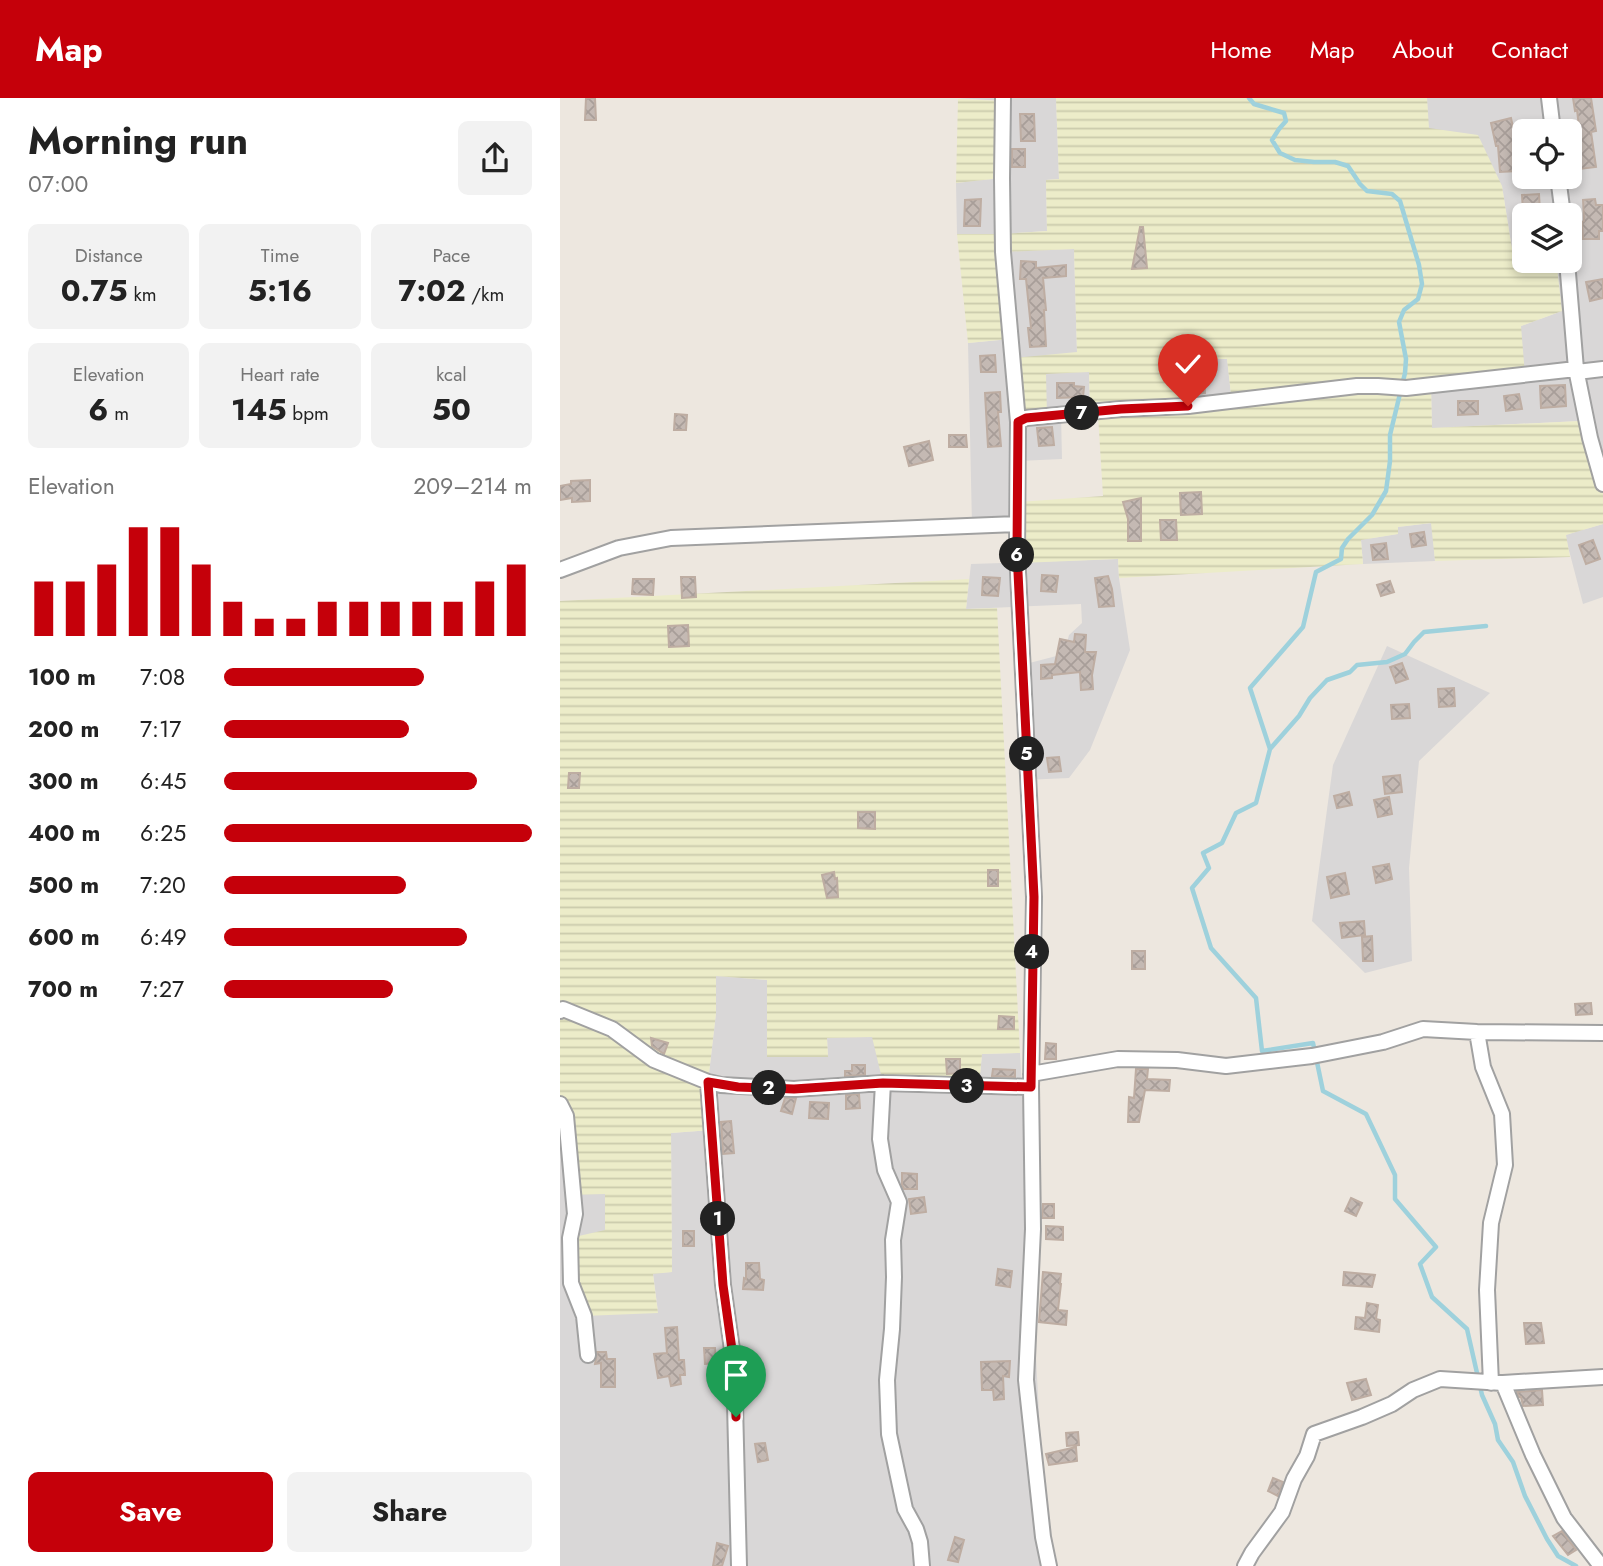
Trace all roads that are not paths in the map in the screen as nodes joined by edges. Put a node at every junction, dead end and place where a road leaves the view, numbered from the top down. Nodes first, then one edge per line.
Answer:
1 (1003, 98) edge
2 (1549, 98) edge
3 (1552, 119) edge
4 (1568, 273) edge
5 (1603, 369) edge
6 (1577, 370) junction
7 (1018, 422) junction
8 (1603, 484) edge
9 (1017, 524) junction
10 (560, 570) edge
11 (560, 1011) edge
12 (1477, 1032) junction
13 (1603, 1033) edge
14 (1031, 1080) junction
15 (708, 1082) junction
16 (883, 1083) junction
17 (560, 1104) edge
18 (588, 1355) dead end
19 (1603, 1377) edge
20 (1497, 1383) junction
21 (739, 1566) edge
22 (922, 1566) edge
23 (1049, 1566) edge
24 (1245, 1566) edge
25 (1601, 1566) edge

1 - 7 street
2 - 3 street
4 - 6 street
5 - 6 street
6 - 7 street
6 - 8 street
7 - 9 street
9 - 10 street
9 - 14 street
11 - 15 street
12 - 13 street
12 - 14 street
12 - 20 street
14 - 16 street
14 - 23 street
15 - 16 street
15 - 21 street
16 - 22 street
17 - 18 street
19 - 20 street
20 - 24 street
20 - 25 street

